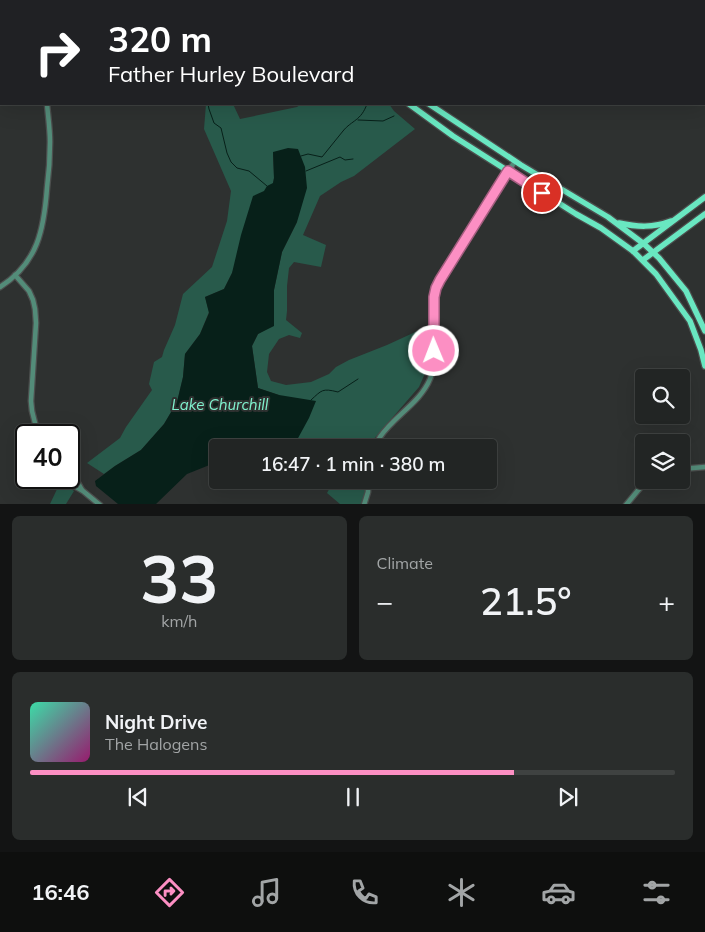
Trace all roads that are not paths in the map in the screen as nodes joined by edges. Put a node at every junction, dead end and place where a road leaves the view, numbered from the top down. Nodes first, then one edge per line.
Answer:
1 (47, 105) edge
2 (410, 105) edge
3 (431, 105) edge
4 (515, 161) junction
5 (508, 171) junction
6 (705, 198) edge
7 (705, 214) edge
8 (680, 217) junction
9 (615, 222) junction
10 (644, 244) junction
11 (633, 252) junction
12 (654, 253) junction
13 (643, 260) junction
14 (16, 275) junction
15 (0, 287) edge
16 (705, 331) edge
17 (705, 366) edge
18 (35, 424) edge
19 (379, 439) edge
20 (705, 467) edge
21 (690, 468) edge
22 (80, 486) edge
23 (80, 489) edge
24 (368, 489) edge
25 (639, 489) edge
26 (83, 491) junction
27 (100, 504) edge
28 (364, 504) edge
29 (626, 504) edge

1 - 14 street
2 - 5 main road
3 - 4 main road
4 - 5 street
4 - 9 main road
5 - 11 main road
5 - 19 street
6 - 8 main road
7 - 12 main road
8 - 9 main road
8 - 10 main road
9 - 10 main road
10 - 11 main road
10 - 12 main road
11 - 13 main road
12 - 13 main road
12 - 16 main road
13 - 17 main road
14 - 15 street
14 - 18 street
20 - 21 street
22 - 26 street
23 - 26 street
24 - 28 street
25 - 29 street
26 - 27 street

